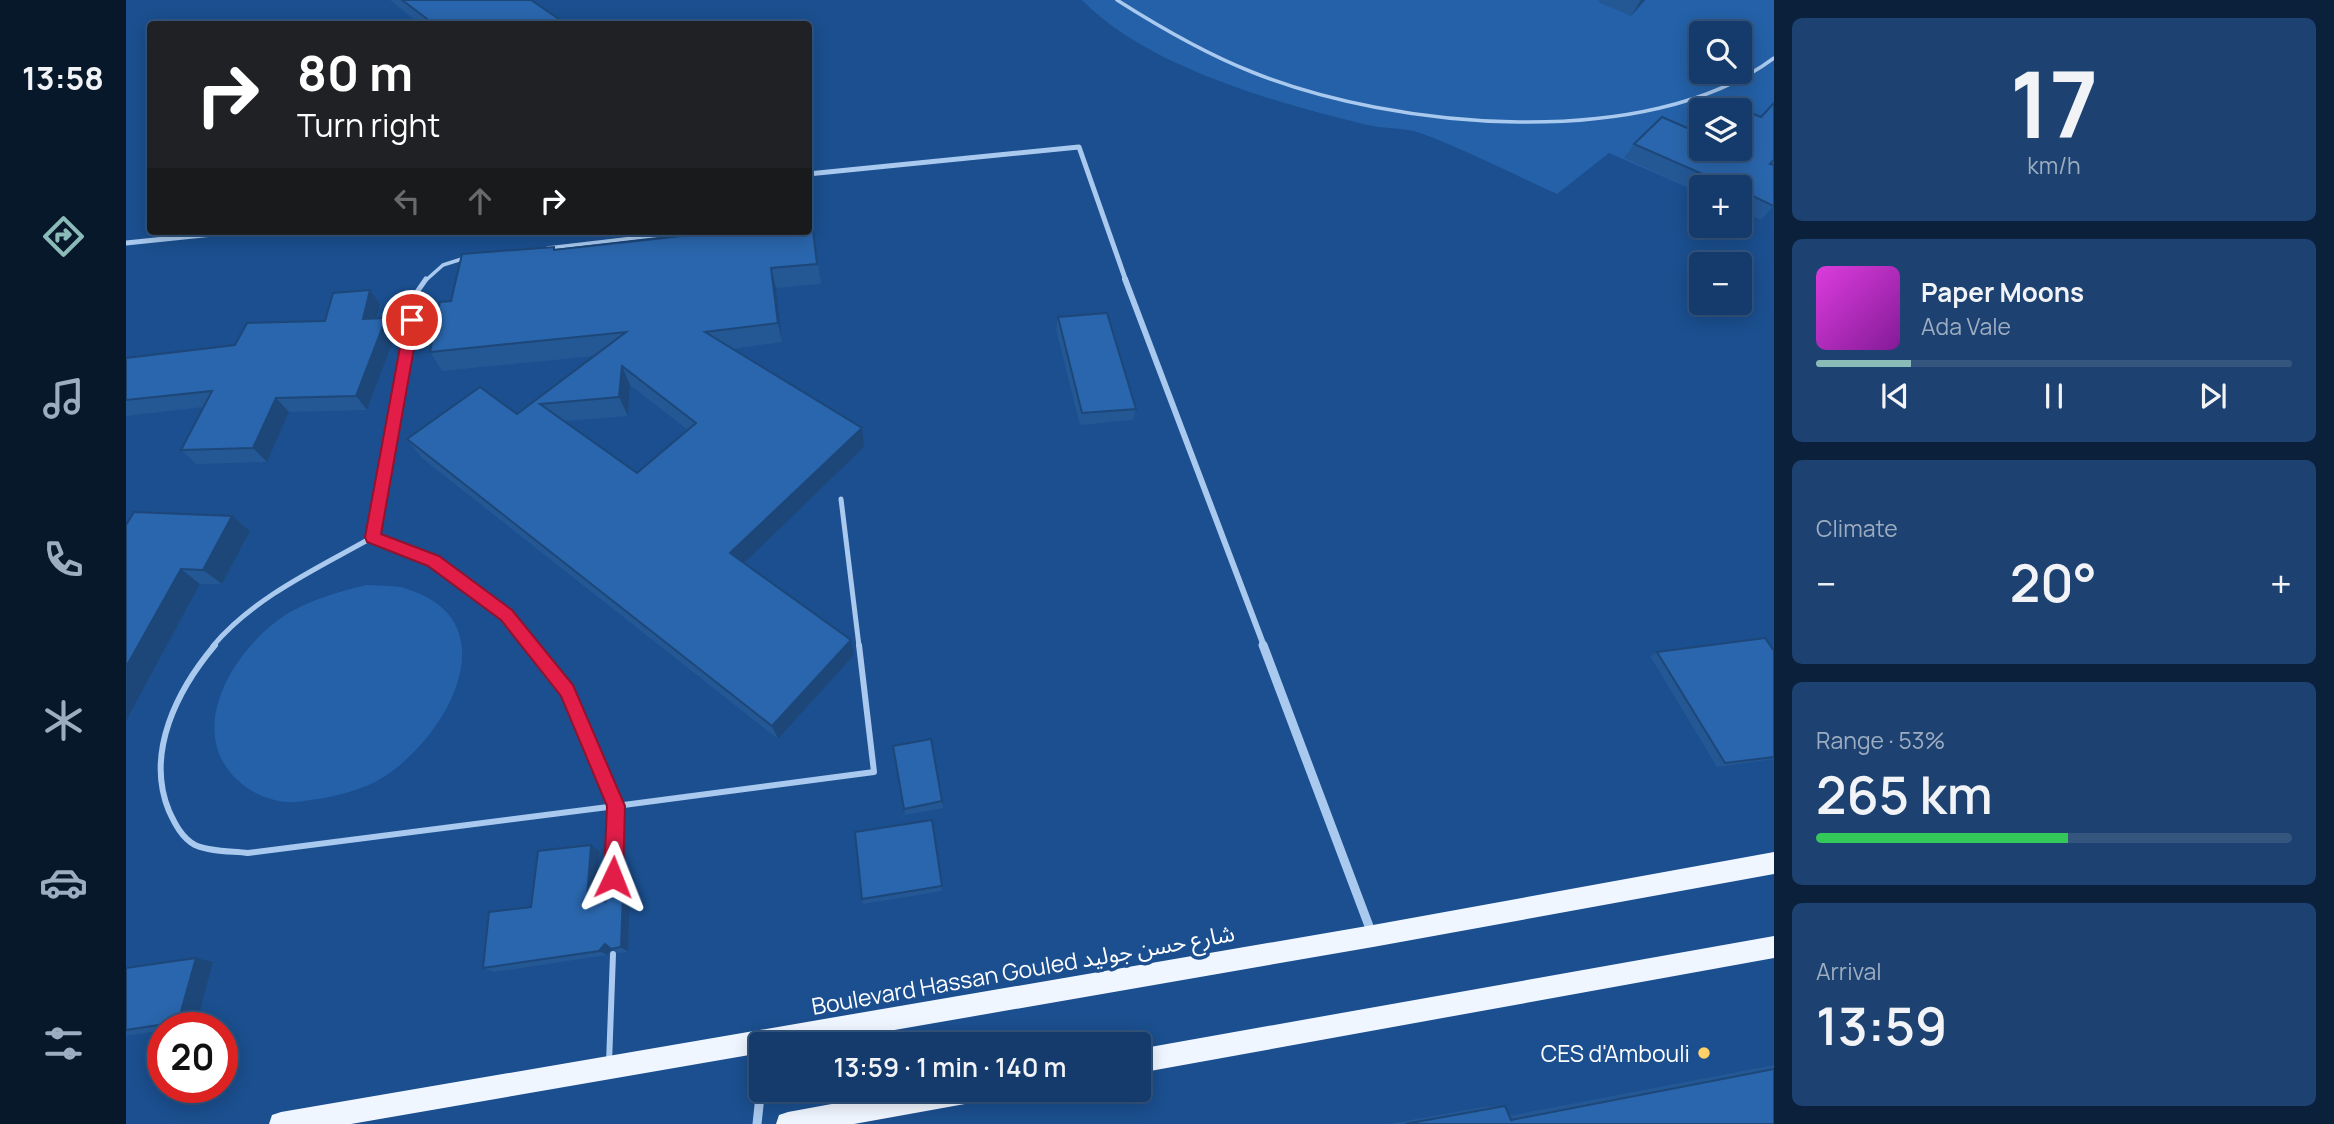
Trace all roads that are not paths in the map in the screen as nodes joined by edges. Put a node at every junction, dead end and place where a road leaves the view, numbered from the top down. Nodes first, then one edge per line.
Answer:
1 (1117, 0) edge
2 (1774, 58) edge
3 (812, 174) edge
4 (203, 235) edge
5 (667, 235) edge
6 (126, 243) edge
7 (542, 249) edge
8 (473, 257) edge
9 (841, 499) dead end
10 (373, 537) junction
11 (616, 806) junction
12 (1774, 863) edge
13 (612, 901) edge
14 (1373, 936) junction
15 (1774, 947) edge
16 (613, 954) edge
17 (824, 1032) edge
18 (749, 1045) edge
19 (1151, 1059) edge
20 (609, 1067) junction
21 (759, 1102) edge
22 (910, 1102) edge
23 (281, 1124) edge
24 (757, 1124) edge
25 (788, 1124) edge

1 - 2 lane
3 - 14 street
4 - 6 street
5 - 7 lane
8 - 10 lane
9 - 11 lane
10 - 11 lane
10 - 11 lane
11 - 13 lane
12 - 14 main road, Boulevard Hassan Gouled شارع حسن جوليد
14 - 17 main road, Boulevard Hassan Gouled شارع حسن جوليد
15 - 19 main road
16 - 20 lane
18 - 20 main road, Boulevard Hassan Gouled شارع حسن جوليد
20 - 23 main road, Boulevard Hassan Gouled شارع حسن جوليد
21 - 24 street
22 - 25 main road

